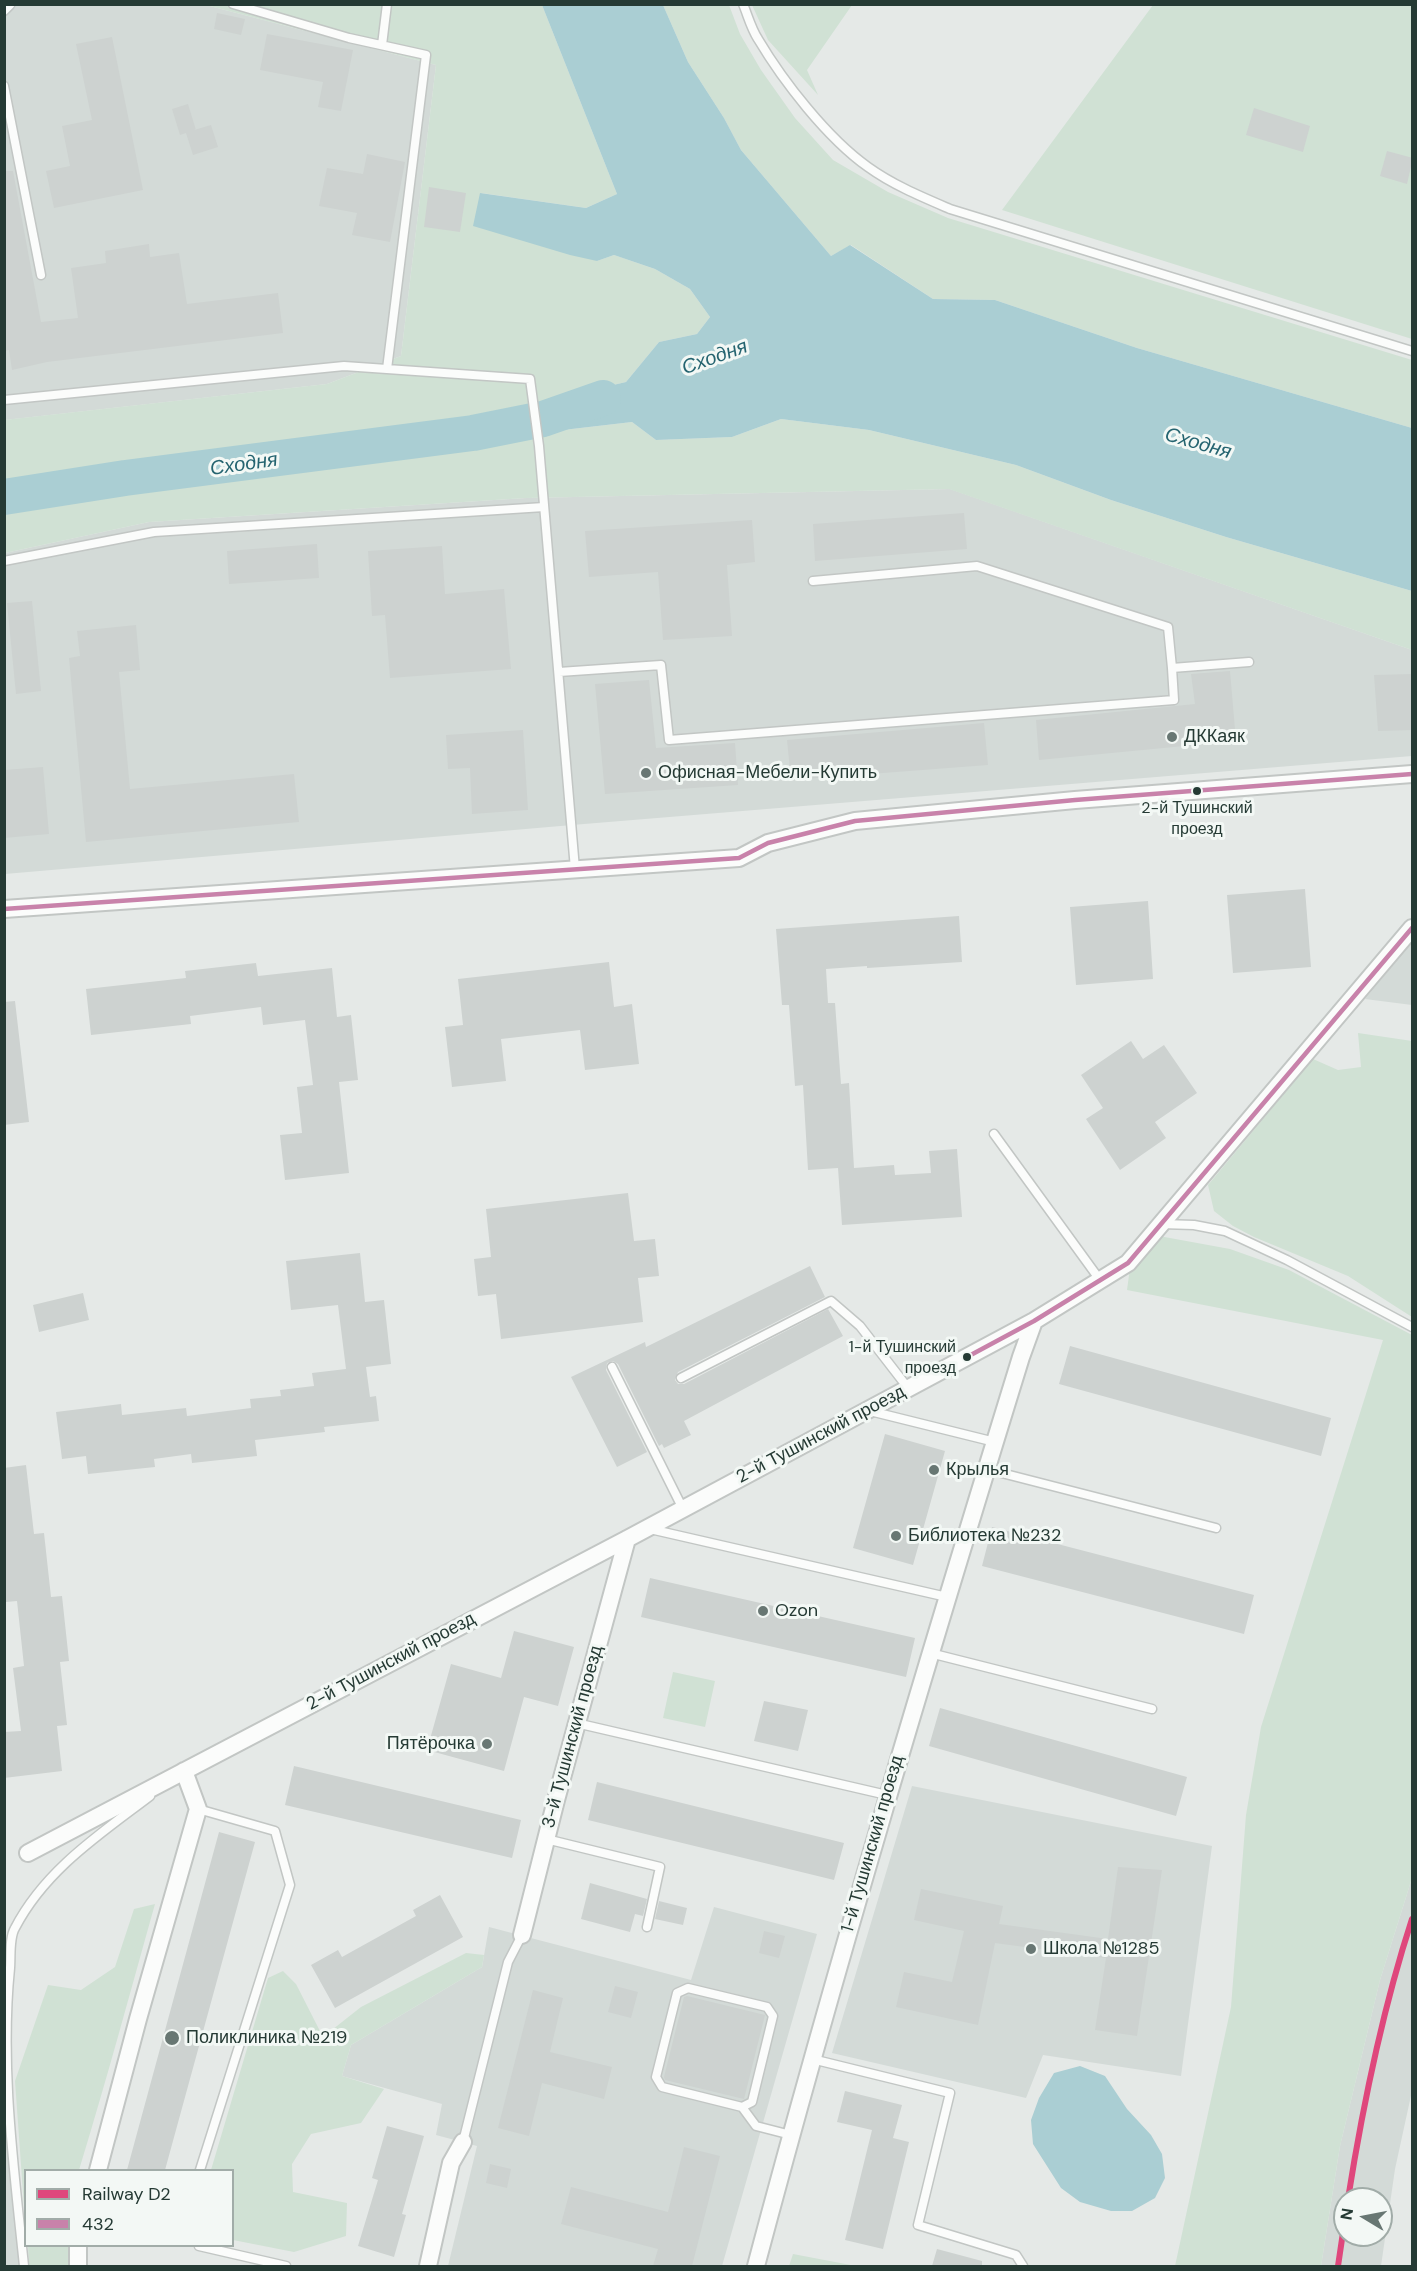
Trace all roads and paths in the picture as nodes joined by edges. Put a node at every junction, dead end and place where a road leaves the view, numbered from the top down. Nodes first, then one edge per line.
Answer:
1 (233, 4) edge
2 (387, 4) edge
3 (743, 4) edge
4 (10, 5) edge
5 (4, 10) edge
6 (382, 45) junction
7 (4, 86) edge
8 (41, 274) dead end
9 (1413, 351) edge
10 (387, 369) junction
11 (4, 400) edge
12 (544, 507) junction
13 (4, 561) edge
14 (813, 581) dead end
15 (1249, 662) dead end
16 (1172, 668) junction
17 (559, 672) junction
18 (1413, 774) edge
19 (575, 869) junction
20 (4, 909) edge
21 (1413, 928) edge
22 (994, 1134) dead end
23 (1161, 1224) junction
24 (1100, 1280) junction
25 (1034, 1321) junction
26 (1413, 1327) edge
27 (612, 1367) dead end
28 (681, 1378) dead end
29 (908, 1388) junction
30 (867, 1410) junction
31 (995, 1442) junction
32 (986, 1469) junction
33 (683, 1509) junction
34 (647, 1528) junction
35 (1216, 1528) dead end
36 (627, 1539) junction
37 (947, 1597) junction
38 (930, 1653) junction
39 (1152, 1709) dead end
40 (576, 1723) junction
41 (184, 1771) junction
42 (887, 1795) junction
43 (198, 1809) junction
44 (546, 1839) junction
45 (28, 1853) dead end
46 (647, 1927) dead end
47 (522, 1935) joint
48 (812, 2059) junction
49 (742, 2107) junction
50 (791, 2135) junction
51 (463, 2142) joint
52 (98, 2169) edge
53 (200, 2169) edge
54 (78, 2247) edge
55 (204, 2247) edge
56 (24, 2266) edge
57 (78, 2266) edge
58 (286, 2266) edge
59 (428, 2266) edge
60 (756, 2266) edge
61 (1023, 2266) edge

1 - 6 lane
2 - 6 lane
3 - 9 lane
4 - 5 lane
6 - 10 lane
7 - 8 lane
10 - 11 lane
10 - 12 lane
12 - 13 lane
12 - 17 lane
14 - 16 lane
15 - 16 lane
16 - 17 lane
17 - 19 lane
18 - 19 street
19 - 20 street
21 - 23 street, 2-й Тушинский проезд
22 - 24 lane
23 - 24 street, 2-й Тушинский проезд
23 - 26 lane
24 - 25 street, 2-й Тушинский проезд
25 - 29 street, 2-й Тушинский проезд
25 - 31 street, 1-й Тушинский проезд
27 - 33 lane
28 - 29 lane
29 - 30 street, 2-й Тушинский проезд
30 - 31 lane
30 - 33 street, 2-й Тушинский проезд
31 - 32 street, 1-й Тушинский проезд
32 - 35 lane
32 - 37 street, 1-й Тушинский проезд
33 - 34 street, 2-й Тушинский проезд
34 - 36 street, 2-й Тушинский проезд
34 - 37 lane
36 - 40 street, 3-й Тушинский проезд
36 - 41 street, 2-й Тушинский проезд
37 - 38 street, 1-й Тушинский проезд
38 - 39 lane
38 - 42 street, 1-й Тушинский проезд
40 - 42 lane
40 - 44 street, 3-й Тушинский проезд
41 - 43 street
41 - 45 street, 2-й Тушинский проезд
41 - 56 lane
42 - 48 street, 1-й Тушинский проезд
43 - 52 street
43 - 53 lane
44 - 46 lane
44 - 47 street, 3-й Тушинский проезд
47 - 51 lane
48 - 50 street, 1-й Тушинский проезд
48 - 61 lane
49 - 49 lane
49 - 50 lane
50 - 60 street, 1-й Тушинский проезд
51 - 59 street
54 - 57 street
55 - 58 lane

